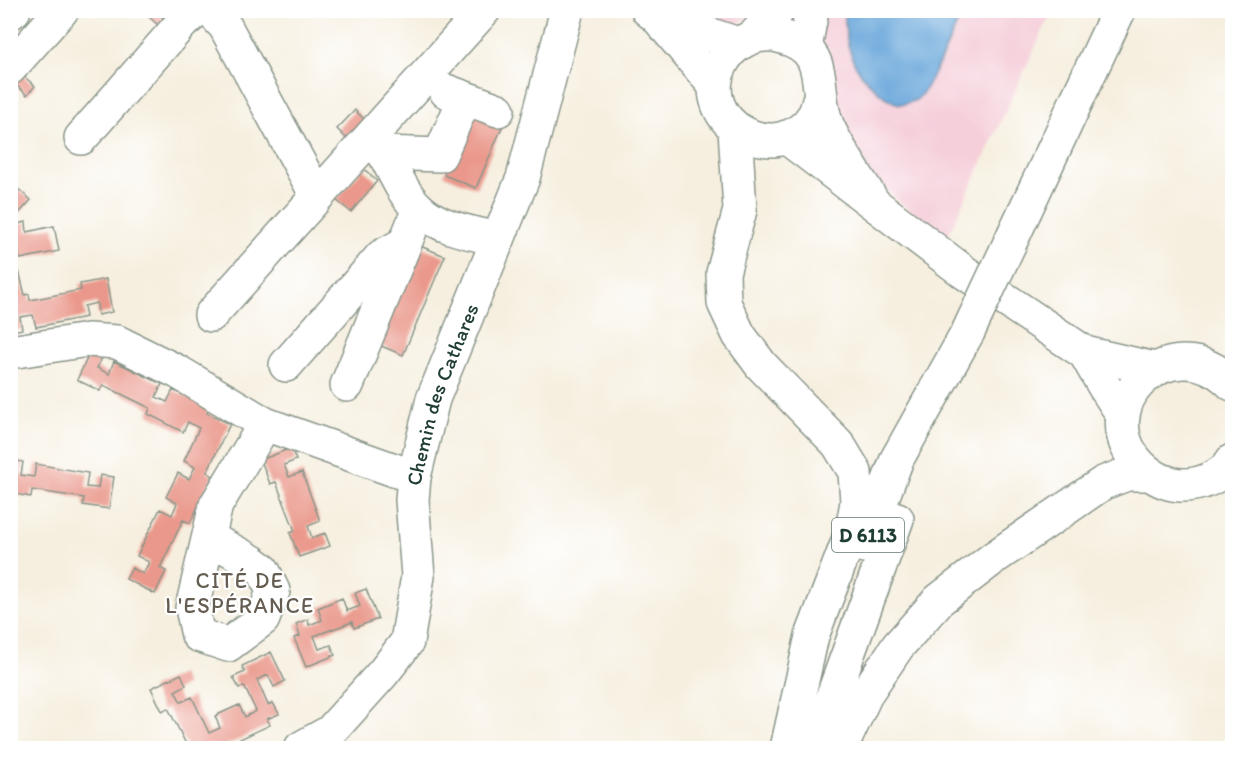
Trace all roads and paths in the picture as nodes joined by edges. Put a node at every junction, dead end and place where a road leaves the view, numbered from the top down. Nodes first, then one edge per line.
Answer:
1 (14, 10) edge
2 (62, 10) edge
3 (484, 10) edge
4 (567, 10) edge
5 (778, 10) edge
6 (812, 10) edge
7 (1119, 10) edge
8 (10, 13) edge
9 (217, 14) edge
10 (652, 14) edge
11 (746, 40) junction
12 (805, 48) junction
13 (10, 68) edge
14 (424, 78) junction
15 (715, 86) junction
16 (465, 98) junction
17 (820, 98) junction
18 (498, 110) dead end
19 (735, 129) junction
20 (786, 137) junction
21 (81, 138) dead end
22 (376, 146) junction
23 (317, 196) junction
24 (873, 201) junction
25 (419, 209) junction
26 (498, 240) junction
27 (405, 243) junction
28 (211, 315) dead end
29 (968, 332) junction
30 (10, 352) edge
31 (1233, 352) edge
32 (1085, 353) junction
33 (1203, 364) junction
34 (286, 365) dead end
35 (1155, 369) junction
36 (1233, 384) edge
37 (347, 385) dead end
38 (1123, 414) junction
39 (265, 424) junction
40 (1226, 473) edge
41 (1149, 474) junction
42 (414, 477) junction
43 (209, 538) dead end
44 (301, 748) edge
45 (787, 748) edge
46 (795, 748) edge
47 (814, 748) edge
48 (841, 748) edge

1 - 8 main road
2 - 13 main road
3 - 14 main road
4 - 26 main road, Chemin des Cathares
5 - 11 main road
6 - 12 main road
7 - 29 main road, D 6113, bridge
9 - 21 main road
9 - 23 main road
10 - 11 main road
10 - 15 main road
11 - 12 main road
11 - 15 main road
12 - 17 main road
14 - 16 main road
14 - 22 main road
15 - 19 main road
16 - 18 main road
16 - 22 main road
17 - 20 main road
17 - 24 main road
19 - 20 main road
19 - 45 main road
20 - 24 main road
22 - 23 main road
22 - 25 main road
23 - 28 main road
24 - 32 main road
25 - 26 main road
25 - 27 main road
26 - 42 main road, Chemin des Cathares
27 - 34 main road
27 - 37 main road
29 - 46 main road, D 6113
29 - 47 main road, D 6113
30 - 39 main road
31 - 33 main road
32 - 35 main road
32 - 38 main road
33 - 35 main road
33 - 36 main road
35 - 38 main road
38 - 41 main road
39 - 42 main road
39 - 43 main road
40 - 41 main road
41 - 48 main road
42 - 44 main road, Chemin des Cathares

